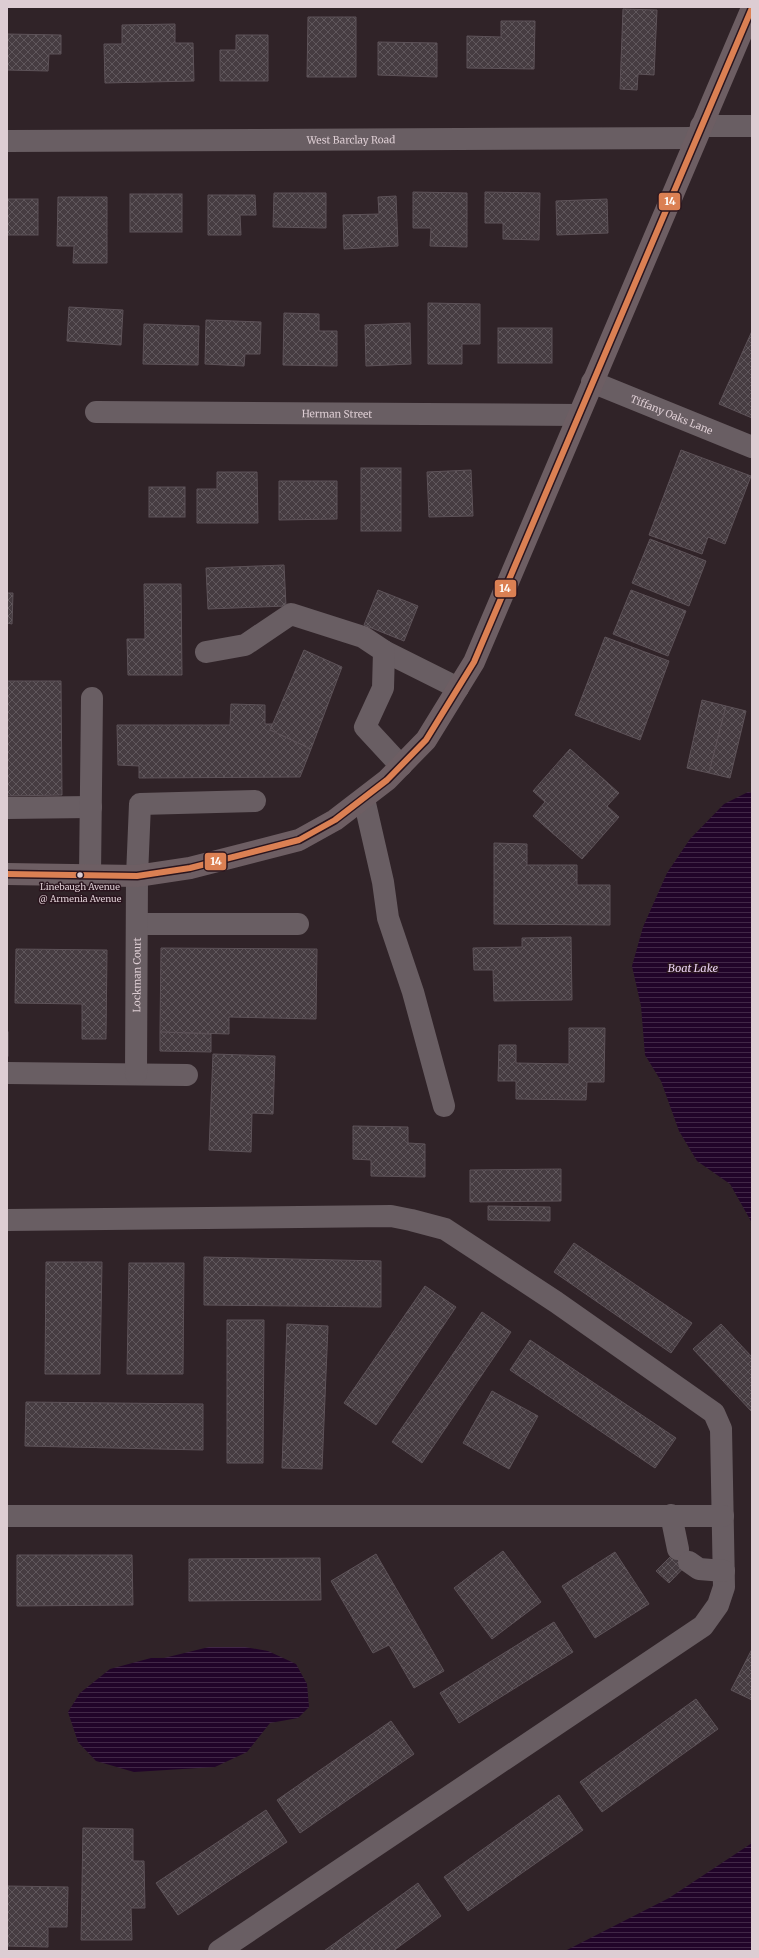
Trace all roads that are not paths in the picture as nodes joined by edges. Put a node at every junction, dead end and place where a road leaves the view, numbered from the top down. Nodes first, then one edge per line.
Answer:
1 (752, 8) edge
2 (752, 126) edge
3 (698, 132) junction
4 (7, 141) edge
5 (592, 382) junction
6 (96, 412) dead end
7 (578, 415) junction
8 (752, 447) edge
9 (384, 651) junction
10 (206, 652) dead end
11 (458, 688) junction
12 (92, 698) dead end
13 (400, 766) junction
14 (364, 798) junction
15 (255, 801) dead end
16 (91, 807) junction
17 (7, 808) edge
18 (7, 874) edge
19 (90, 875) junction
20 (137, 876) junction
21 (137, 924) junction
22 (298, 924) dead end
23 (7, 1073) edge
24 (136, 1074) junction
25 (187, 1075) dead end
26 (444, 1106) dead end
27 (7, 1220) edge
28 (671, 1515) junction
29 (7, 1516) edge
30 (723, 1516) junction
31 (724, 1572) junction
32 (219, 1951) edge

1 - 3 main road
2 - 3 street, West Barclay Road
3 - 4 street, West Barclay Road
3 - 5 main road
5 - 7 main road
5 - 8 street, Tiffany Oaks Lane
6 - 7 street, Herman Street
7 - 11 main road
9 - 10 street
9 - 11 street
9 - 13 street
11 - 13 main road
12 - 16 street
13 - 14 main road
14 - 20 main road
14 - 26 street
15 - 20 street, Lockman Court
16 - 17 street
16 - 19 street
18 - 19 main road
19 - 20 main road
20 - 21 street, Lockman Court
21 - 22 street
21 - 24 street, Lockman Court
23 - 24 street
24 - 25 street
27 - 30 street
28 - 29 street
28 - 30 street
28 - 31 street
30 - 31 street
31 - 32 street

